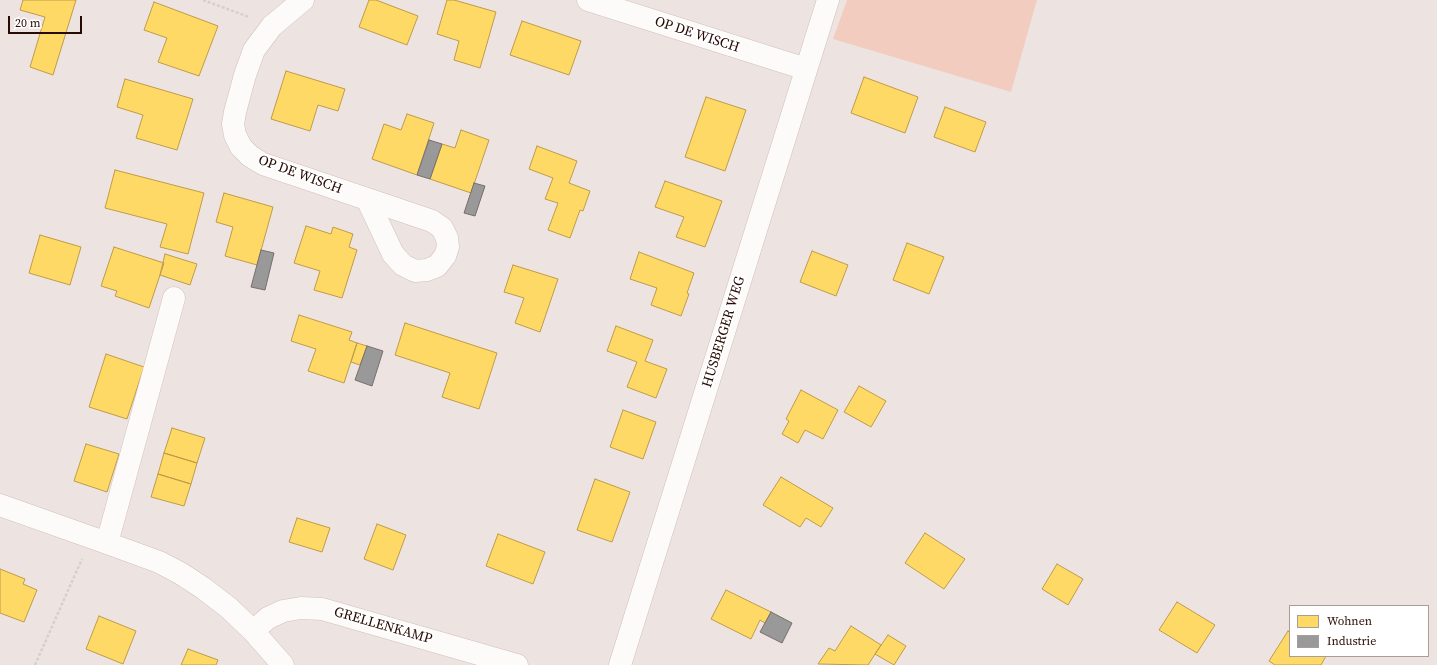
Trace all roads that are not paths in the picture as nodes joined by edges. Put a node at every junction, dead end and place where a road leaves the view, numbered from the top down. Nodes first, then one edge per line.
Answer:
1 (303, 0) edge
2 (588, 0) edge
3 (828, 0) edge
4 (806, 69) junction
5 (367, 199) dead end
6 (174, 298) dead end
7 (0, 506) edge
8 (100, 540) junction
9 (253, 631) junction
10 (284, 665) edge
11 (517, 665) edge
12 (620, 665) edge

1 - 5 street, OP DE WISCH
2 - 4 street, OP DE WISCH
3 - 4 street, HUSBERGER WEG
4 - 12 street, HUSBERGER WEG
6 - 8 street
7 - 8 street
8 - 9 street
9 - 10 street
9 - 11 street, GRELLENKAMP

